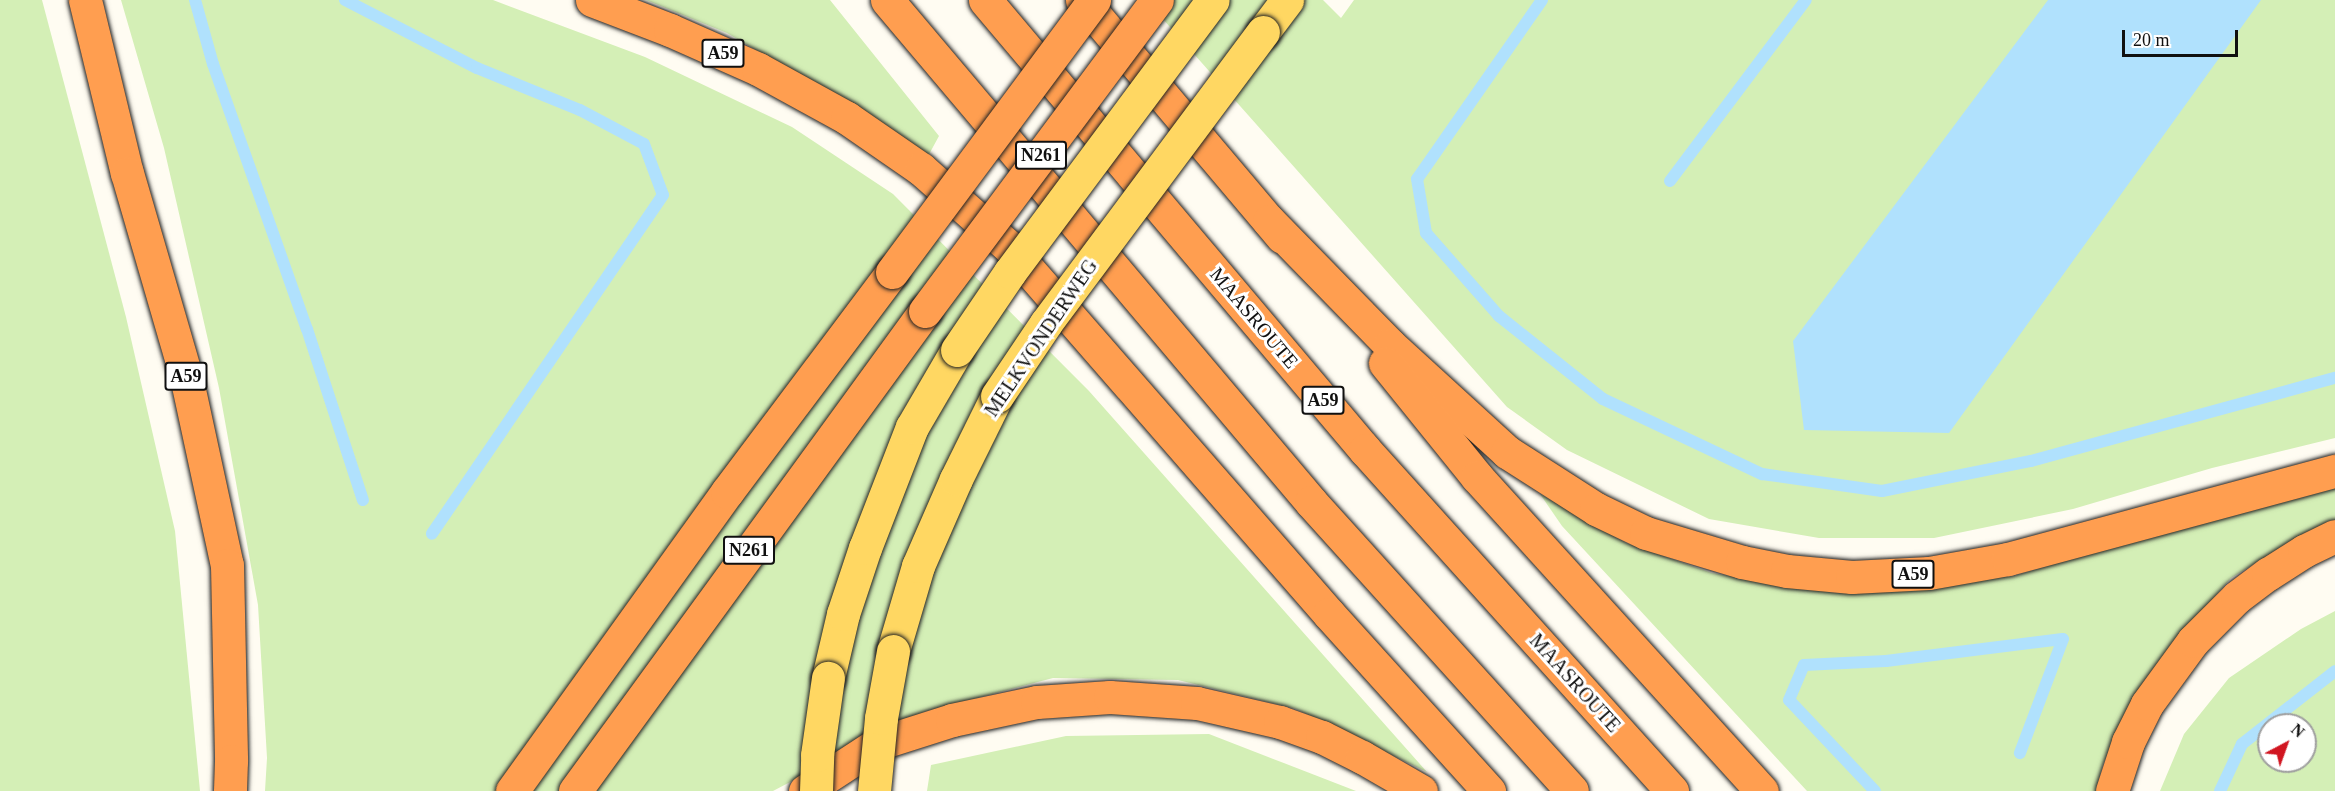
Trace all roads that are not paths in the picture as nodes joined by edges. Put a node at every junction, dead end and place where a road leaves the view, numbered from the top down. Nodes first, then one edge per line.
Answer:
1 (85, 0) edge
2 (592, 0) edge
3 (887, 0) edge
4 (986, 0) edge
5 (1082, 0) edge
6 (1094, 0) edge
7 (1157, 0) edge
8 (1213, 0) edge
9 (1287, 0) edge
10 (1269, 221) junction
11 (2335, 471) edge
12 (2335, 536) edge
13 (230, 791) edge
14 (512, 791) edge
15 (575, 791) edge
16 (805, 791) edge
17 (816, 791) edge
18 (873, 791) edge
19 (1421, 791) edge
20 (1489, 791) edge
21 (1572, 791) edge
22 (1672, 791) edge
23 (1762, 791) edge
24 (2112, 791) edge

1 - 13 highway, A59
2 - 20 highway, A59
3 - 21 highway
4 - 22 highway, MAASROUTE / A59
5 - 10 highway, A59
6 - 14 highway, N261, bridge
7 - 15 highway, N261, bridge
8 - 17 main road, bridge
9 - 18 main road, MELKVONDERWEG, bridge
10 - 11 highway, A59
10 - 23 highway, A59
12 - 24 highway
16 - 19 highway

